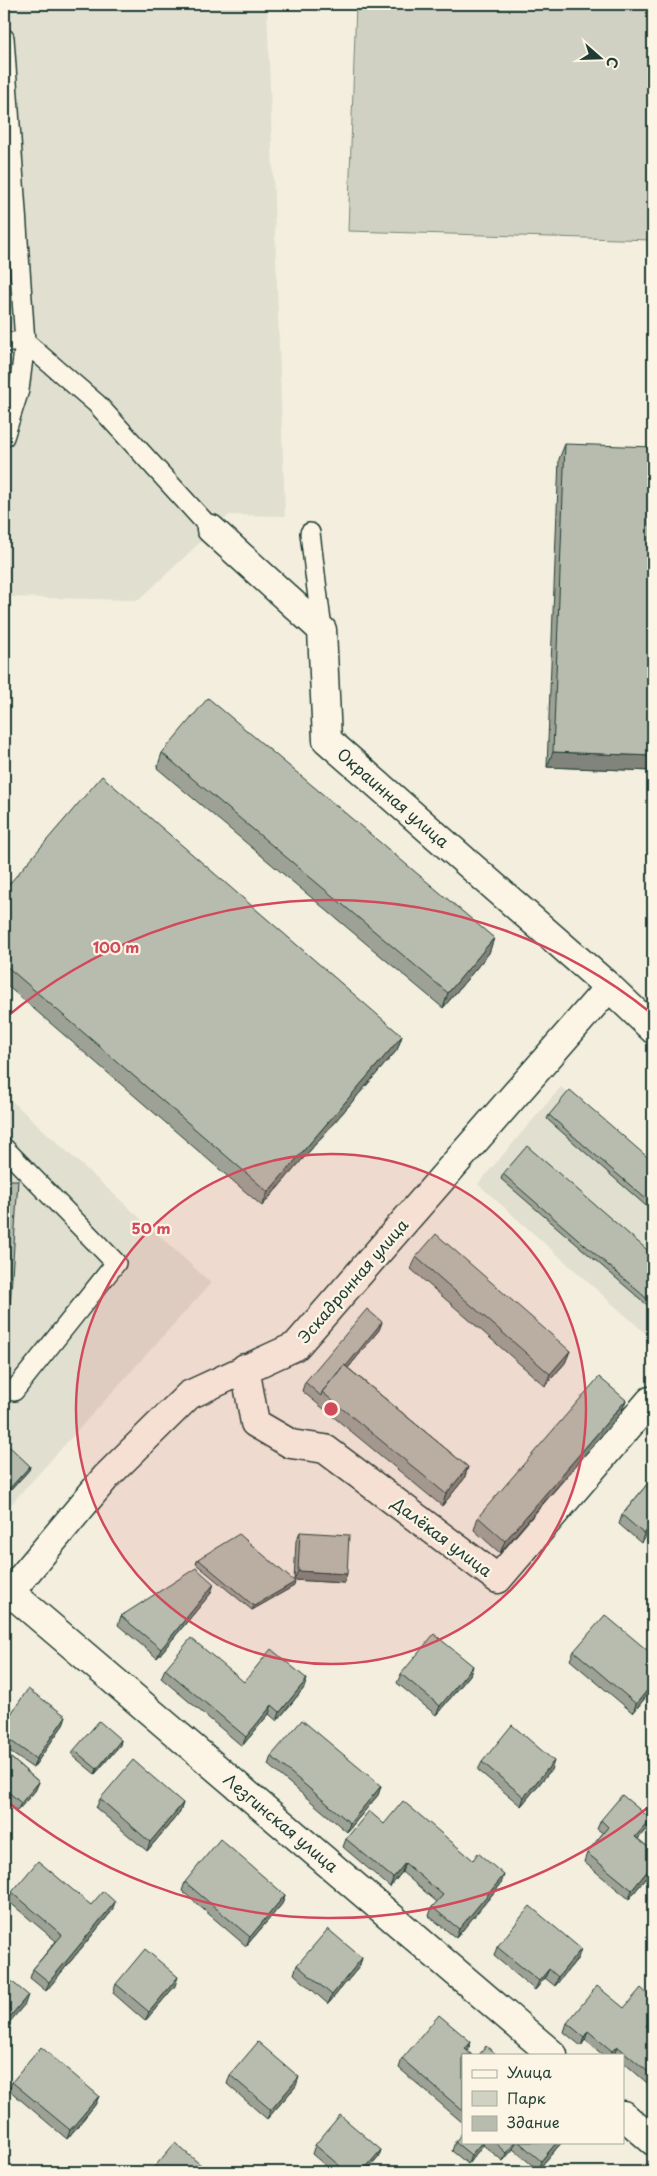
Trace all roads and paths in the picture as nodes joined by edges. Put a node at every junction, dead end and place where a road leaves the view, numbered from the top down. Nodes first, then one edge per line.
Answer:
1 (4, 38) edge
2 (4, 342) edge
3 (25, 342) junction
4 (4, 437) edge
5 (211, 530) joint
6 (310, 533) dead end
7 (322, 630) junction
8 (609, 987) junction
9 (653, 1029) edge
10 (4, 1148) edge
11 (245, 1368) junction
12 (14, 1391) dead end
13 (653, 1404) edge
14 (7, 1596) edge
15 (552, 2054) edge
16 (624, 2116) edge
17 (653, 2140) edge

1 - 3 lane
2 - 3 lane
3 - 4 lane
3 - 5 lane
5 - 7 street
6 - 7 lane
7 - 8 street, Окраинная улица
8 - 9 street, Окраинная улица
8 - 11 street, Эскадронная улица
10 - 12 lane
11 - 13 street, Далёкая улица
11 - 14 street, Эскадронная улица
14 - 15 street, Лезгинская улица
16 - 17 street

